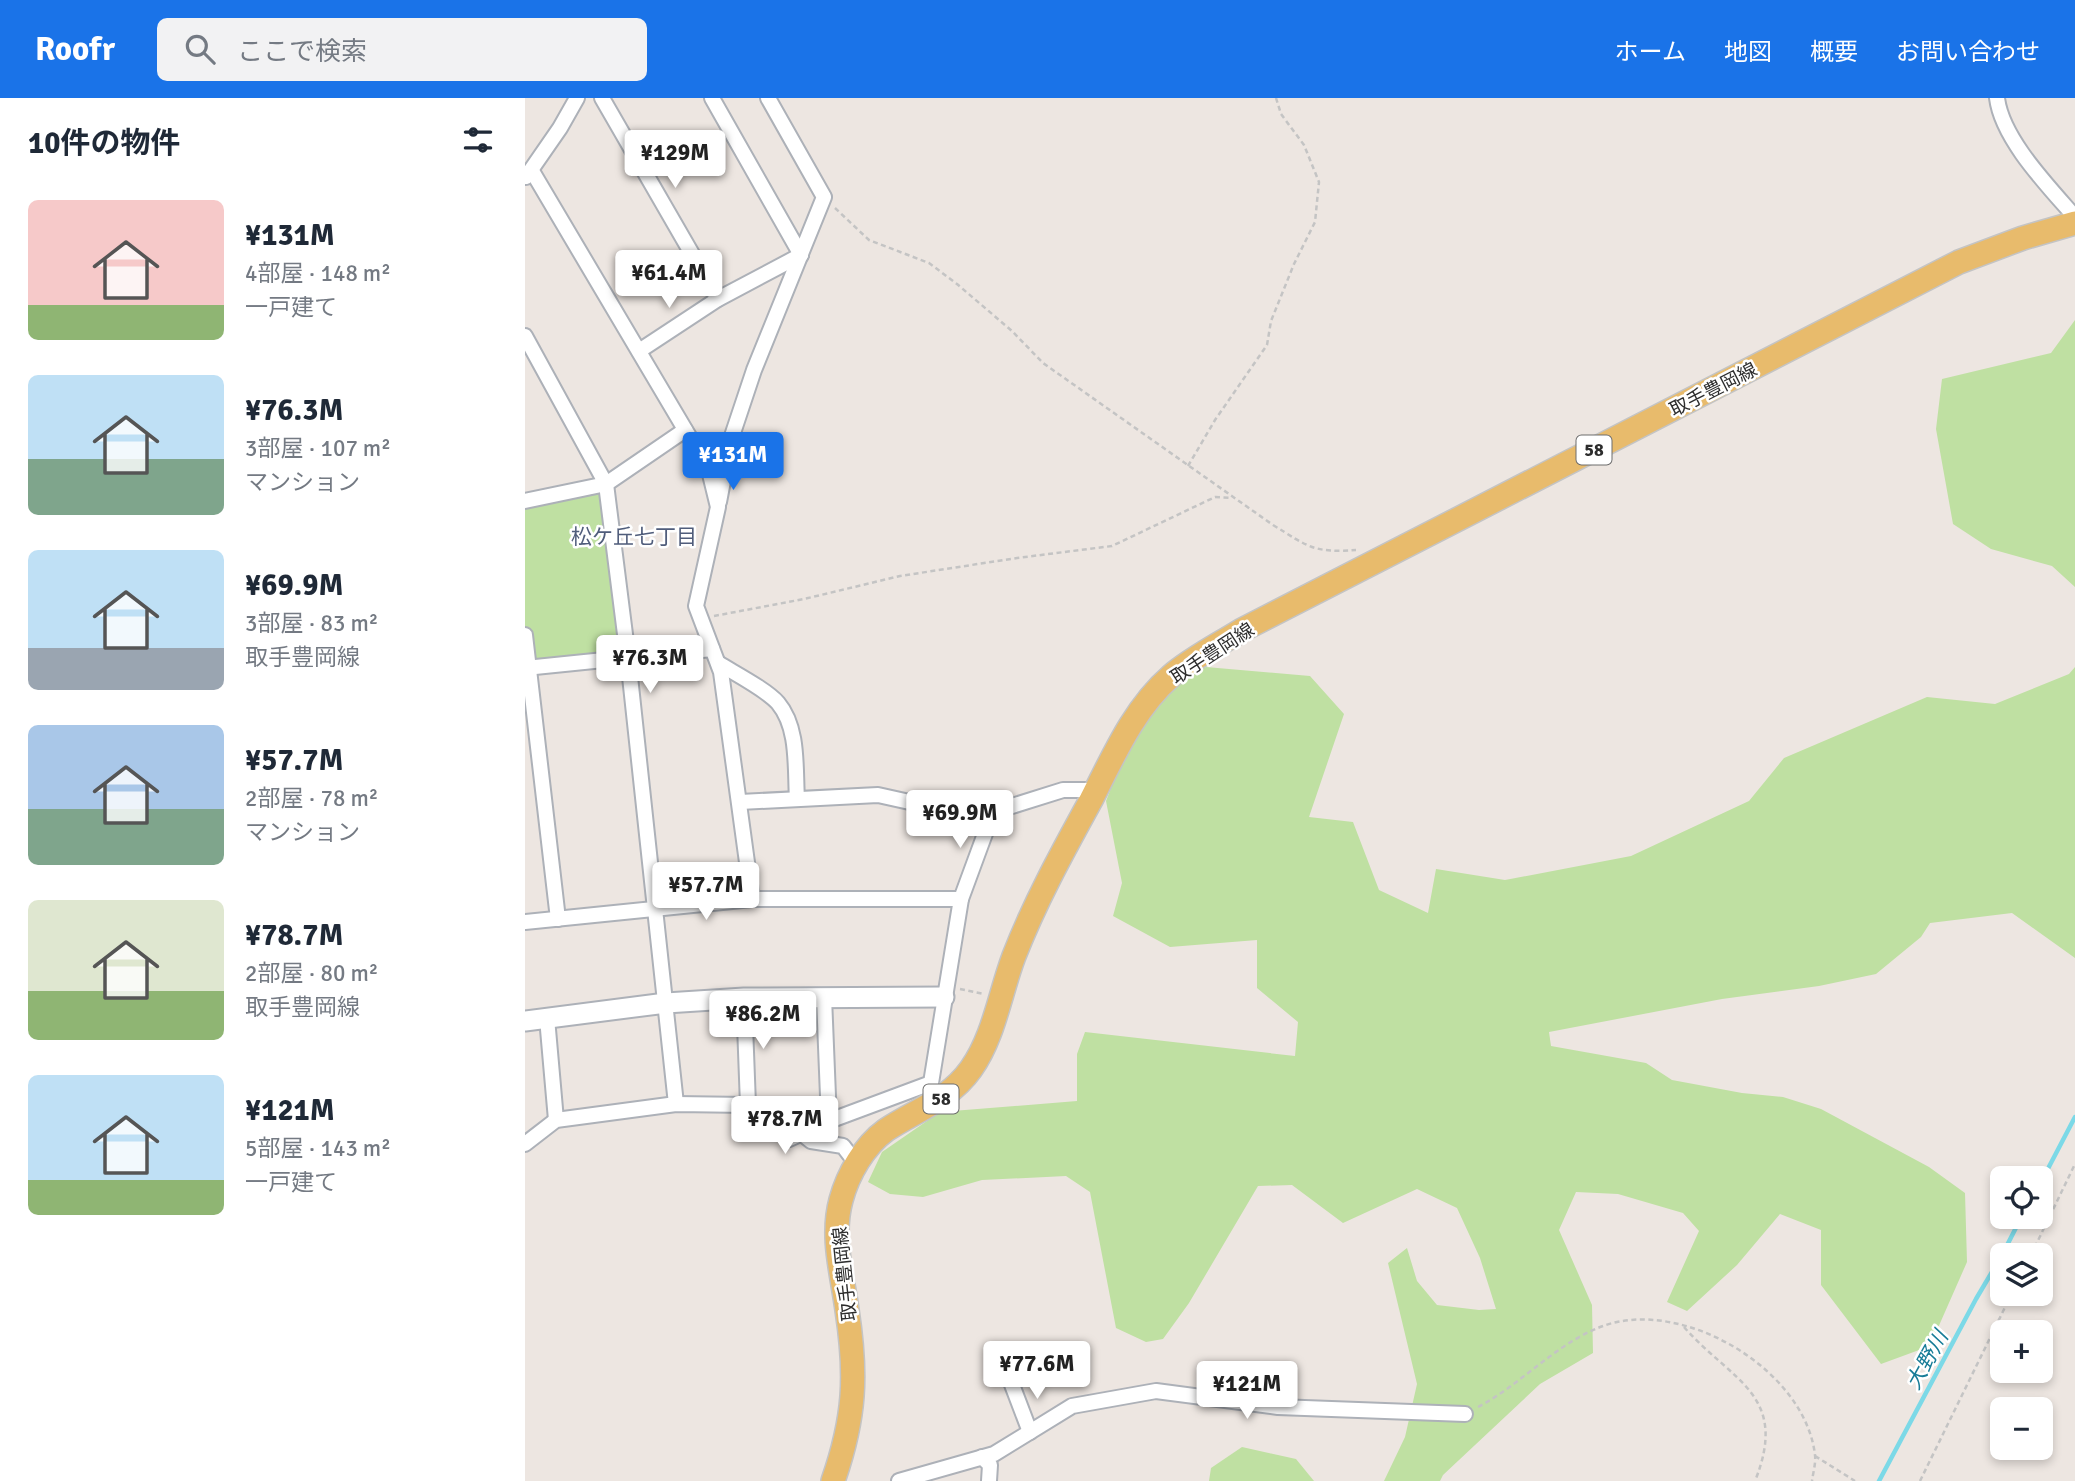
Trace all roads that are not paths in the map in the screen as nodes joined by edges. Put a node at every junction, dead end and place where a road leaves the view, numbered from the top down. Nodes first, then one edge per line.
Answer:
1 (577, 98) edge
2 (602, 98) edge
3 (712, 98) edge
4 (768, 98) edge
5 (1997, 98) edge
6 (528, 174) edge
7 (2075, 217) edge
8 (2075, 223) edge
9 (801, 255) junction
10 (718, 299) junction
11 (525, 336) edge
12 (639, 351) junction
13 (685, 430) junction
14 (606, 484) junction
15 (525, 502) edge
16 (718, 507) junction
17 (525, 635) edge
18 (715, 656) junction
19 (628, 658) junction
20 (527, 668) edge
21 (1096, 790) junction
22 (797, 799) junction
23 (740, 802) junction
24 (993, 812) junction
25 (752, 899) junction
26 (961, 899) junction
27 (656, 909) junction
28 (558, 919) junction
29 (525, 922) edge
30 (945, 992) junction
31 (824, 997) junction
32 (744, 998) junction
33 (666, 1003) junction
34 (547, 1018) junction
35 (525, 1021) edge
36 (676, 1104) junction
37 (748, 1105) junction
38 (556, 1120) junction
39 (828, 1121) junction
40 (801, 1133) junction
41 (525, 1144) edge
42 (856, 1163) junction
43 (1011, 1382) dead end
44 (1465, 1414) road end
45 (1030, 1432) junction
46 (982, 1457) junction
47 (833, 1481) edge
48 (899, 1481) edge
49 (989, 1481) edge

1 - 6 street
2 - 10 street
3 - 9 street
4 - 9 street
5 - 7 street
6 - 12 street
8 - 21 main road, 取手豊岡線 / 58
9 - 10 street
9 - 16 street
10 - 12 street
11 - 14 street
12 - 13 street
13 - 14 street
13 - 16 street
14 - 15 street
14 - 19 street
16 - 18 street
17 - 20 street
18 - 19 street
18 - 22 street
18 - 23 street
19 - 20 street
19 - 27 street
20 - 28 street
21 - 24 street
21 - 42 main road, 取手豊岡線 / 58
22 - 23 street
22 - 24 street
23 - 25 street
24 - 26 street
25 - 26 street
25 - 27 street
26 - 30 street
27 - 28 street
27 - 33 street
28 - 29 street
30 - 31 street
30 - 39 street
31 - 32 street
31 - 39 street
32 - 33 street
32 - 37 street
33 - 34 street
33 - 36 street
34 - 35 street
34 - 38 street
36 - 37 street
36 - 38 street
37 - 40 street
38 - 41 street
39 - 40 street
40 - 42 street
42 - 47 main road, 取手豊岡線 / 58
43 - 45 street
44 - 45 street
45 - 46 street
46 - 48 street
46 - 49 street

